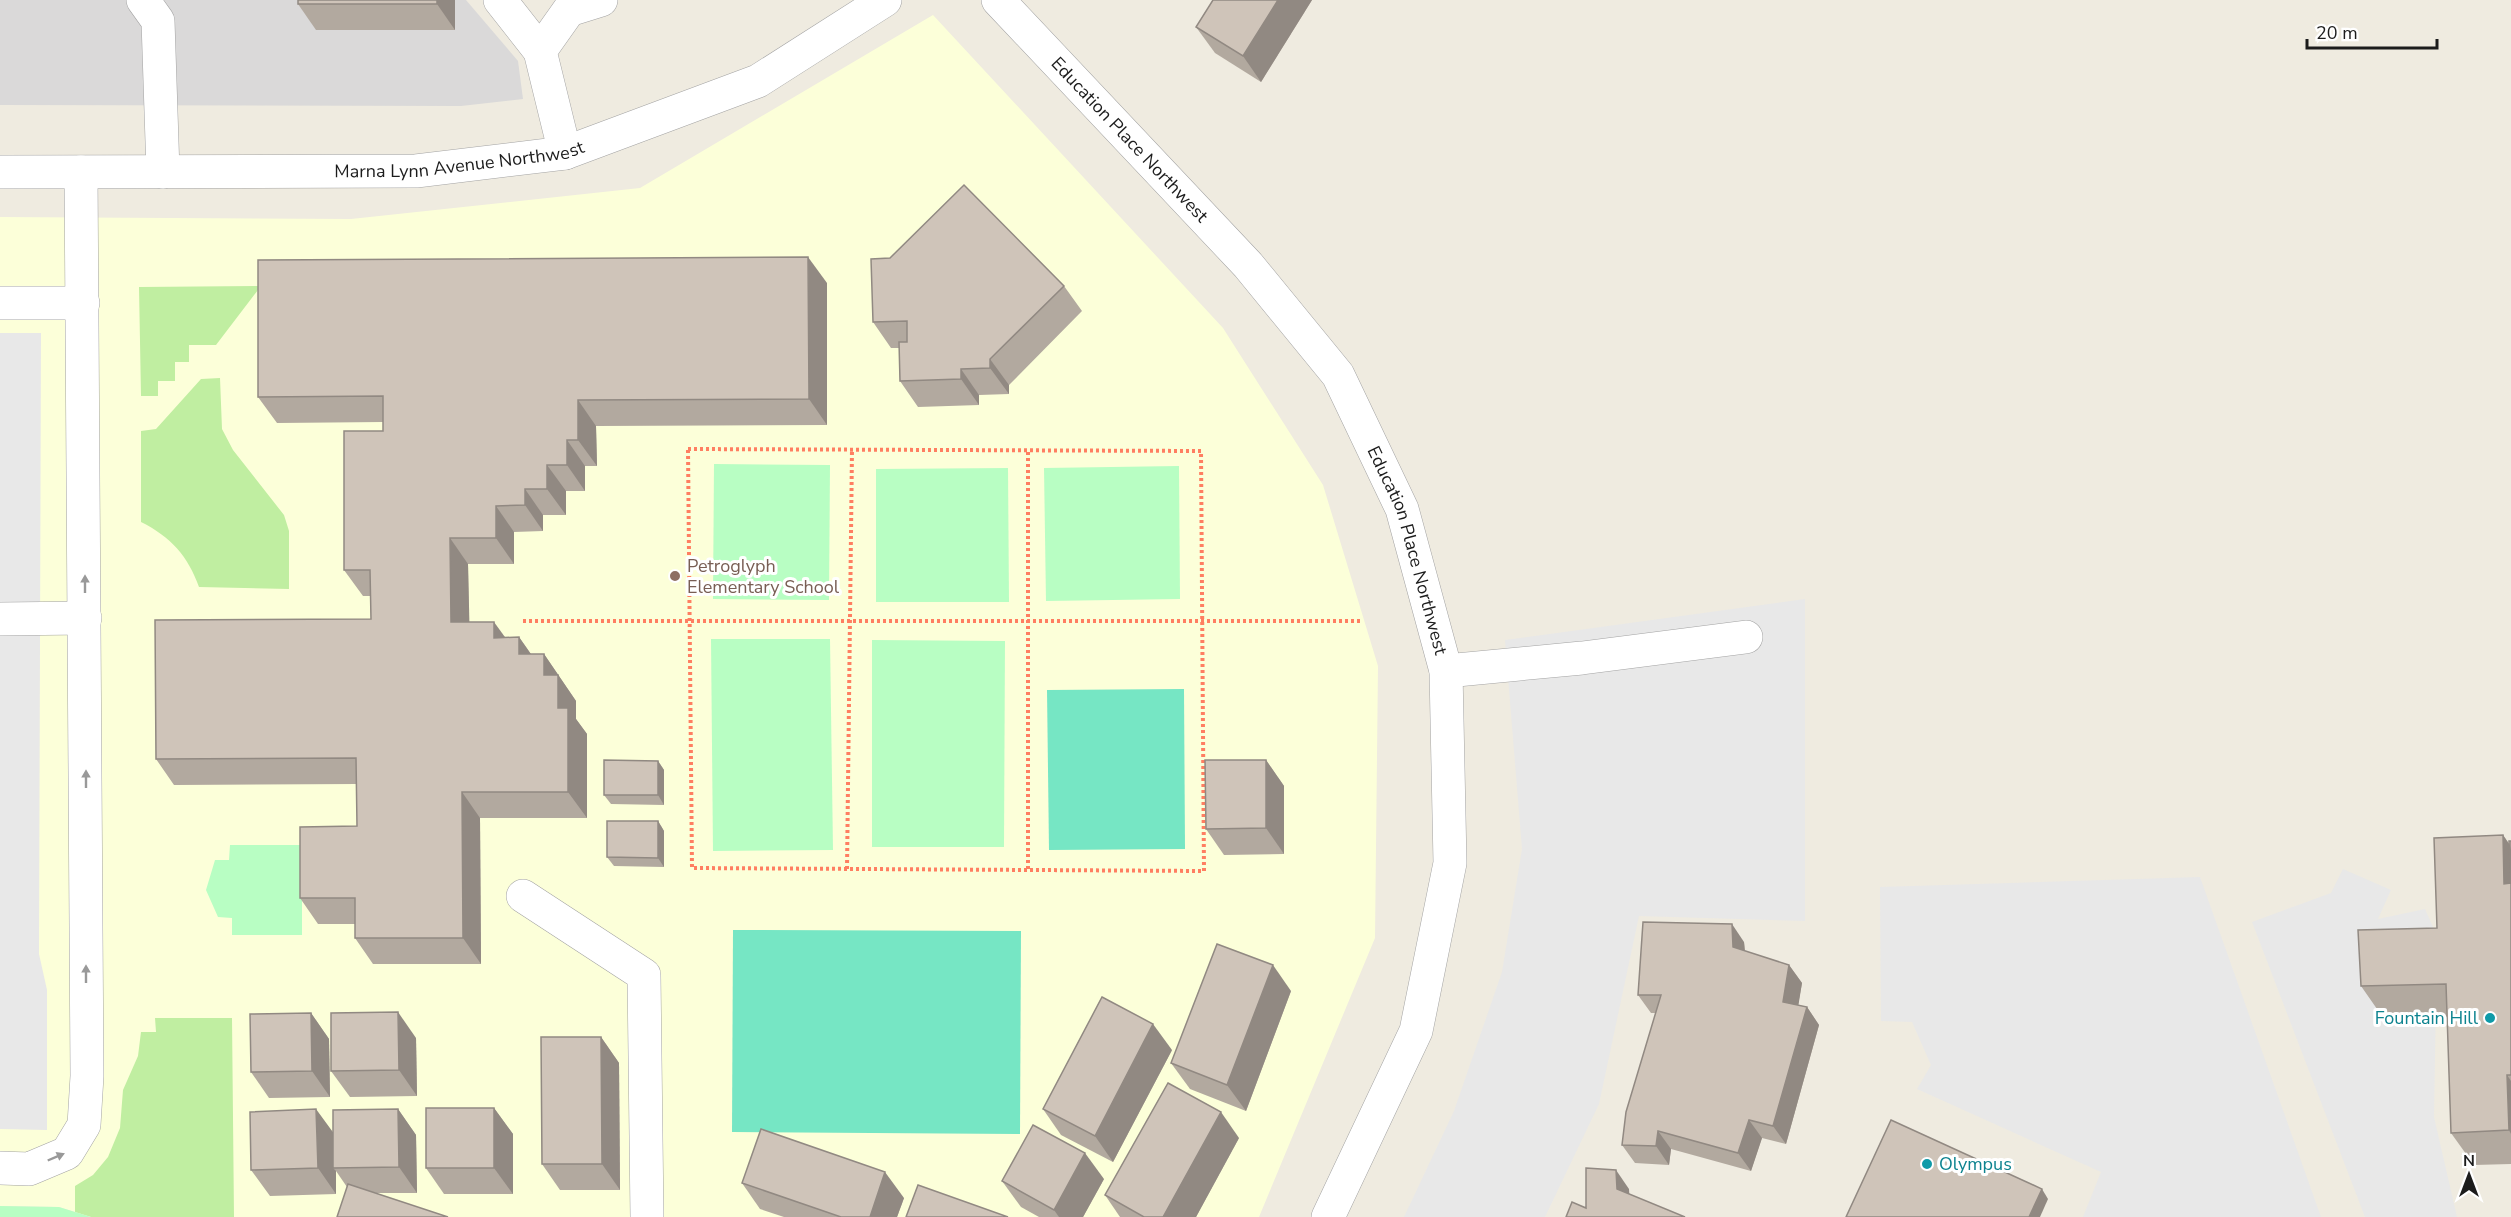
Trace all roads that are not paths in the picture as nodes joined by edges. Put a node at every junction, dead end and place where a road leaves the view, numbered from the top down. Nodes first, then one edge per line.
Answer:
1 (143, 0) edge
2 (500, 0) edge
3 (601, 0) edge
4 (885, 0) edge
5 (998, 0) edge
6 (540, 51) junction
7 (565, 153) junction
8 (0, 172) edge
9 (81, 172) junction
10 (163, 172) junction
11 (0, 303) edge
12 (83, 303) junction
13 (85, 618) junction
14 (0, 619) edge
15 (1746, 637) dead end
16 (1446, 672) junction
17 (523, 896) dead end
18 (0, 1168) edge
19 (647, 1217) edge
20 (1328, 1217) edge

1 - 10 street
2 - 6 street
3 - 6 street
4 - 7 street, Marna Lynn Avenue Northwest
5 - 16 street, Education Place Northwest
6 - 7 street
7 - 10 street, Marna Lynn Avenue Northwest
8 - 9 street, Marna Lynn Avenue Northwest
9 - 10 street, Marna Lynn Avenue Northwest
9 - 12 street
11 - 12 street
13 -> 12 street
13 - 14 street
18 -> 13 street
15 - 16 street
16 - 20 street, Education Place Northwest
17 - 19 street

